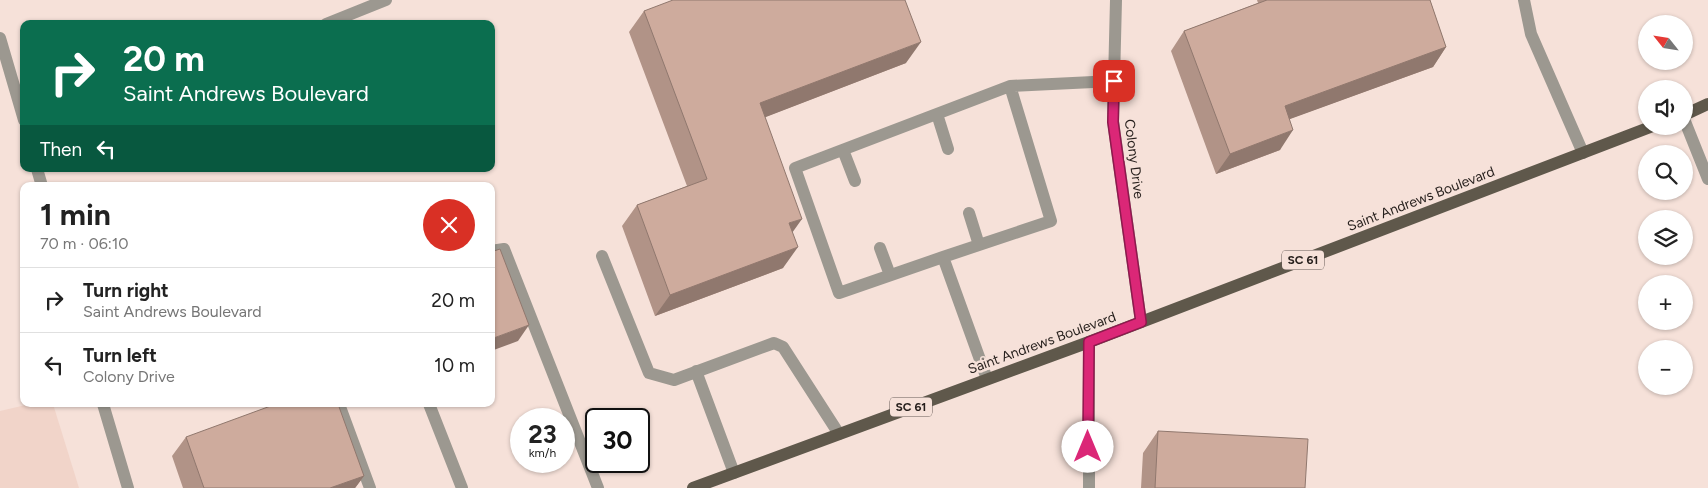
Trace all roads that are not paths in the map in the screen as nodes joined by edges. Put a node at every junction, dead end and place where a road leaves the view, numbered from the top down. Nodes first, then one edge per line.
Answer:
1 (386, 0) edge
2 (1116, 0) edge
3 (1524, 0) edge
4 (336, 20) edge
5 (0, 38) edge
6 (1114, 81) junction
7 (1010, 86) junction
8 (1708, 104) edge
9 (20, 106) edge
10 (1693, 110) edge
11 (938, 114) junction
12 (1638, 132) edge
13 (1690, 135) edge
14 (948, 149) dead end
15 (843, 150) junction
16 (1583, 153) junction
17 (1708, 179) edge
18 (855, 180) dead end
19 (969, 213) dead end
20 (979, 245) junction
21 (880, 248) dead end
22 (495, 251) edge
23 (602, 256) dead end
24 (943, 257) junction
25 (890, 275) junction
26 (1141, 322) junction
27 (1089, 342) junction
28 (696, 371) junction
29 (987, 379) junction
30 (104, 407) edge
31 (340, 407) edge
32 (430, 407) edge
33 (839, 434) junction
34 (734, 472) junction
35 (1087, 486) edge
36 (128, 488) edge
37 (370, 488) edge
38 (462, 488) edge
39 (598, 488) edge
40 (693, 488) edge

1 - 4 street
2 - 6 street, Colony Drive
3 - 16 street
5 - 9 street
6 - 7 street
6 - 26 street, Colony Drive
7 - 11 street
7 - 20 street
8 - 10 main road
11 - 14 street
11 - 15 street
12 - 16 main road, Saint Andrews Boulevard / SC 61
13 - 17 street
15 - 18 street
15 - 25 street
16 - 26 main road, Saint Andrews Boulevard / SC 61
19 - 20 street
20 - 24 street
21 - 25 street
22 - 39 street
23 - 28 street
24 - 25 street
24 - 29 street
26 - 27 main road, Saint Andrews Boulevard / SC 61
27 - 29 main road, Saint Andrews Boulevard / SC 61
27 - 35 street
28 - 33 street
28 - 34 street
29 - 33 main road, Saint Andrews Boulevard / SC 61
30 - 36 street
31 - 37 street
32 - 38 street
33 - 34 main road, Saint Andrews Boulevard / SC 61
34 - 40 main road, Saint Andrews Boulevard / SC 61

